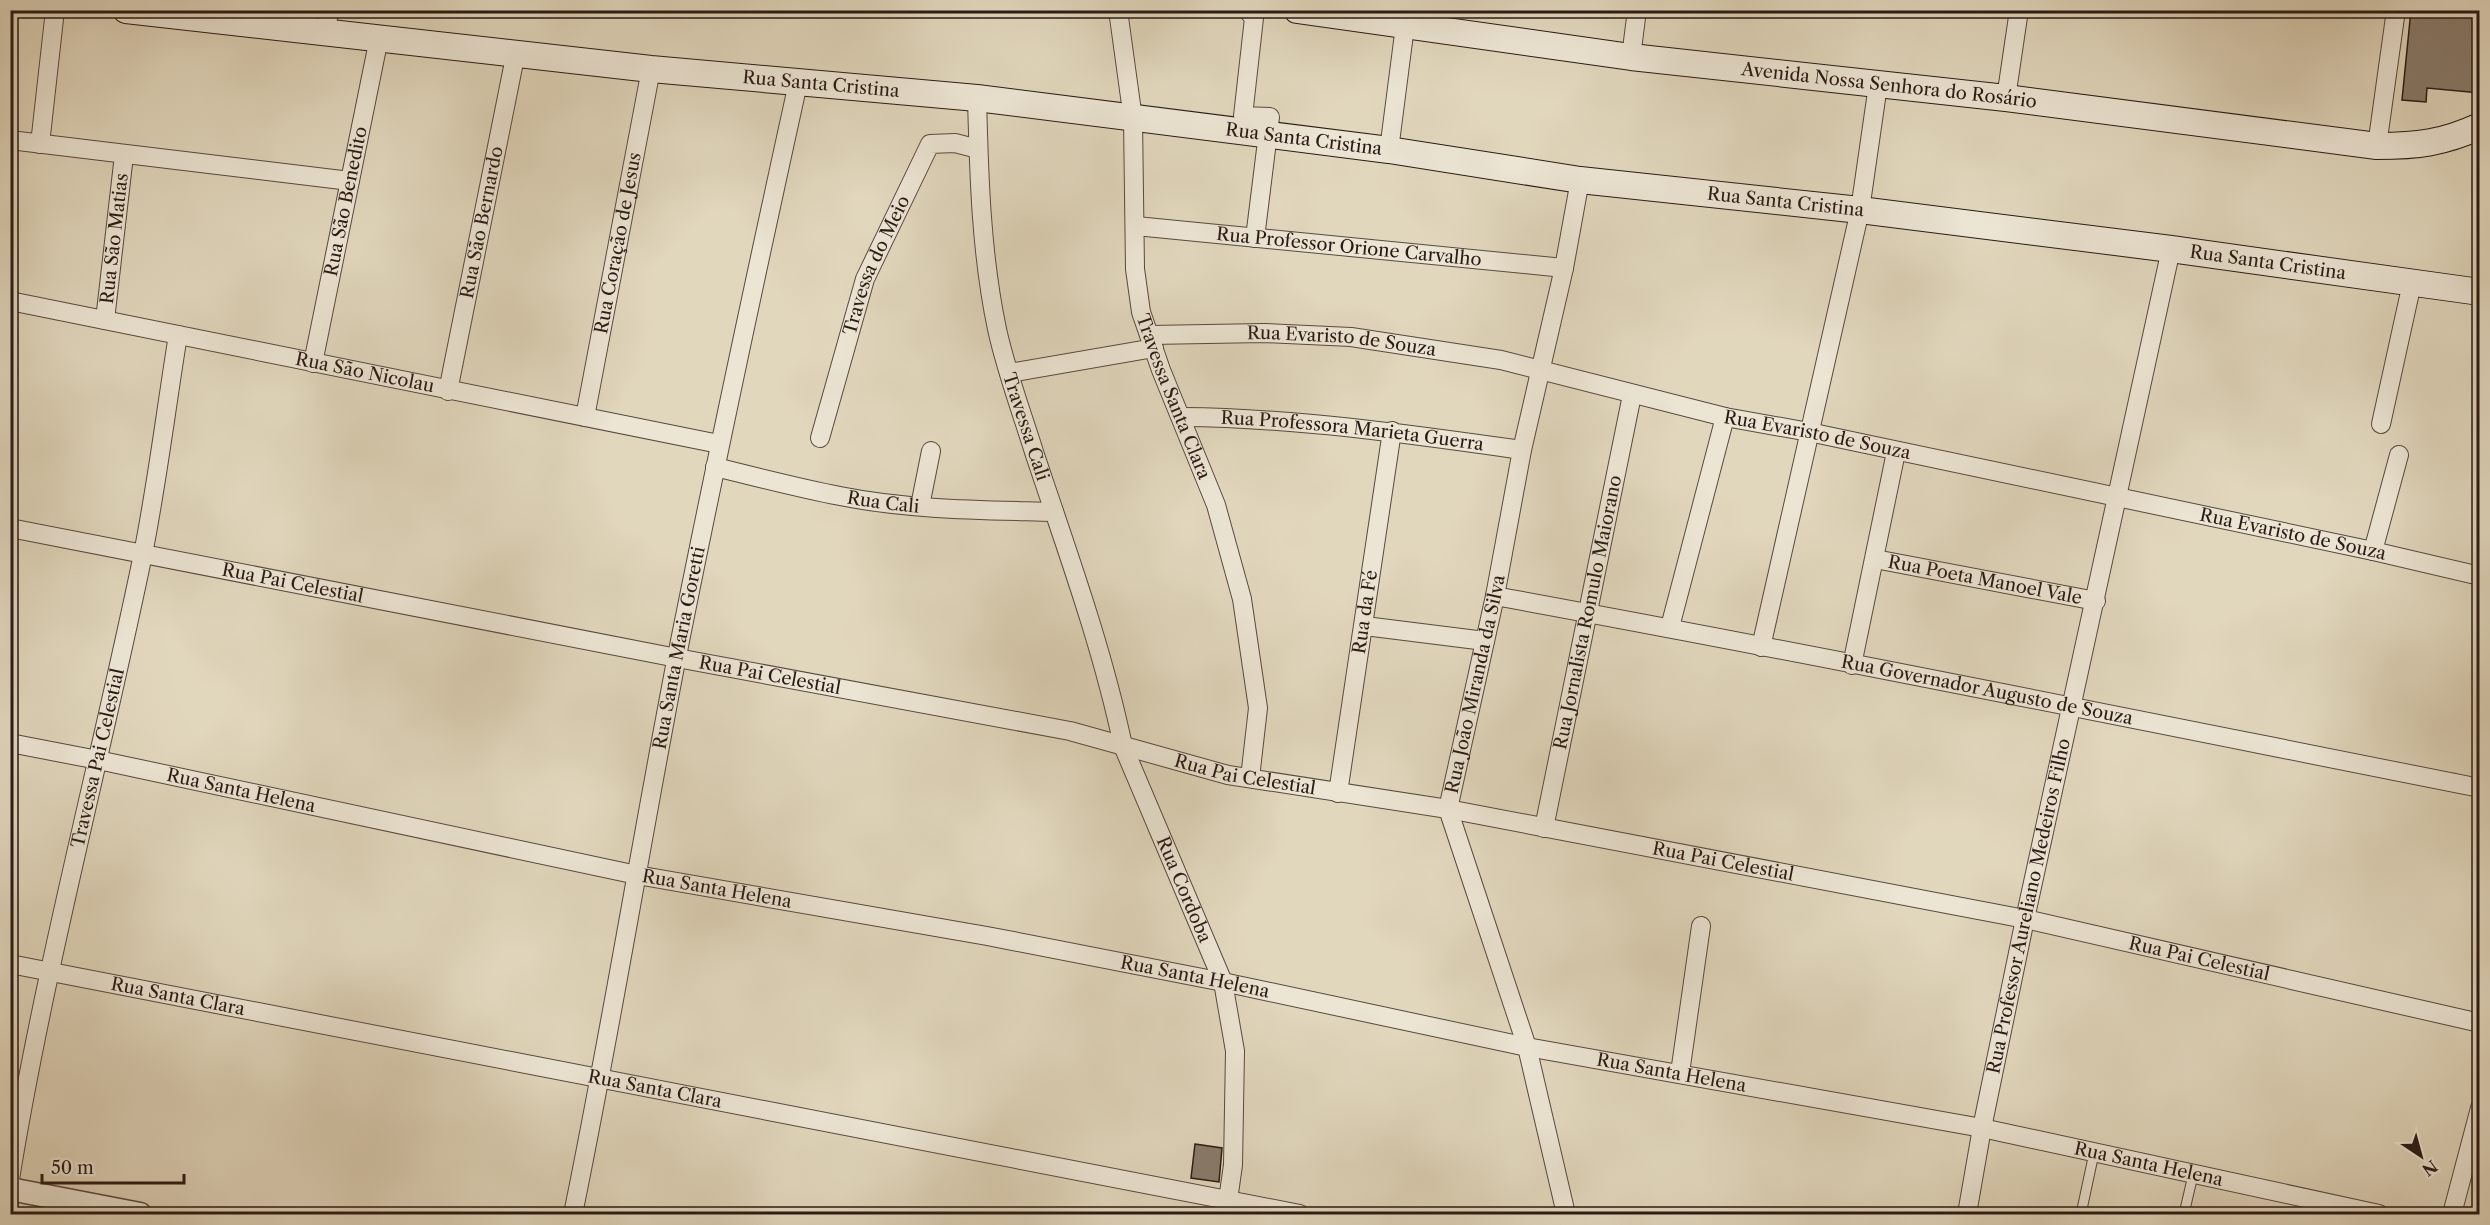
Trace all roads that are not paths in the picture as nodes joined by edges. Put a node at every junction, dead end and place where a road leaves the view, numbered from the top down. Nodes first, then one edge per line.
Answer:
1 (55, 10) edge
2 (126, 10) edge
3 (1118, 10) edge
4 (1246, 10) edge
5 (1297, 10) edge
6 (1637, 10) edge
7 (2019, 10) edge
8 (2396, 10) edge
9 (328, 22) edge
10 (1405, 26) junction
11 (379, 38) junction
12 (516, 52) junction
13 (1631, 57) junction
14 (651, 69) junction
15 (798, 83) junction
16 (1878, 85) junction
17 (977, 98) junction
18 (2006, 98) junction
19 (1133, 119) junction
20 (2480, 126) edge
21 (1268, 135) junction
22 (10, 140) edge
23 (40, 144) junction
24 (2377, 146) junction
25 (978, 149) junction
26 (1389, 150) junction
27 (124, 155) junction
28 (1580, 180) junction
29 (350, 182) junction
30 (1860, 210) junction
31 (1136, 226) junction
32 (1255, 237) junction
33 (2171, 249) junction
34 (1564, 268) junction
35 (2412, 283) junction
36 (2480, 292) edge
37 (10, 301) edge
38 (105, 320) junction
39 (178, 335) junction
40 (1152, 342) junction
41 (313, 363) junction
42 (1539, 371) junction
43 (1009, 372) junction
44 (448, 391) junction
45 (1632, 395) junction
46 (585, 417) junction
47 (1182, 417) junction
48 (1725, 417) junction
49 (2381, 424) dead end
50 (1392, 431) junction
51 (1809, 432) junction
52 (820, 438) dead end
53 (720, 444) junction
54 (1522, 450) junction
55 (931, 451) dead end
56 (1896, 452) junction
57 (2399, 455) dead end
58 (715, 467) junction
59 (2118, 498) junction
60 (920, 506) junction
61 (1054, 512) junction
62 (10, 528) edge
63 (2373, 551) junction
64 (143, 556) junction
65 (1875, 559) junction
66 (2480, 576) edge
67 (1495, 596) junction
68 (2096, 601) junction
69 (1588, 613) junction
70 (1365, 626) junction
71 (1670, 627) junction
72 (1485, 641) junction
73 (1761, 647) junction
74 (676, 658) junction
75 (1852, 665) junction
76 (2072, 708) junction
77 (10, 743) edge
78 (1123, 746) junction
79 (98, 760) junction
80 (1250, 778) junction
81 (2480, 788) edge
82 (1338, 793) junction
83 (1448, 809) junction
84 (1544, 828) junction
85 (637, 875) junction
86 (2025, 919) junction
87 (1701, 926) dead end
88 (10, 964) edge
89 (49, 972) junction
90 (1224, 982) junction
91 (2480, 1023) edge
92 (1527, 1047) junction
93 (1680, 1073) junction
94 (601, 1079) junction
95 (2480, 1108) edge
96 (1982, 1128) junction
97 (2094, 1153) junction
98 (2193, 1175) junction
99 (10, 1179) edge
100 (10, 1189) edge
101 (1228, 1208) edge
102 (140, 1215) edge
103 (573, 1215) edge
104 (1300, 1215) edge
105 (1566, 1215) edge
106 (1967, 1215) edge
107 (2081, 1215) edge
108 (2184, 1215) edge
109 (2379, 1215) edge
110 (2452, 1215) edge

1 - 23 street
2 - 9 main road, Rua Santa Cristina
3 - 19 street, Travessa Santa Clara
4 - 21 street
5 - 10 main road, Avenida Nossa Senhora do Rosário
6 - 13 street
7 - 18 street
8 - 24 street
9 - 11 main road, Rua Santa Cristina
10 - 13 main road, Avenida Nossa Senhora do Rosário
10 - 26 street
11 - 12 main road, Rua Santa Cristina
11 - 29 street, Rua São Benedito
12 - 14 main road, Rua Santa Cristina
12 - 44 street, Rua São Bernardo
13 - 16 main road, Avenida Nossa Senhora do Rosário
14 - 15 main road, Rua Santa Cristina
14 - 46 street, Rua Coração de Jesus
15 - 17 main road, Rua Santa Cristina
15 - 53 street, Rua Santa Maria Goretti
16 - 18 main road, Avenida Nossa Senhora do Rosário
16 - 30 street
17 - 19 main road, Rua Santa Cristina
17 - 25 street, Travessa Cali
18 - 24 main road, Avenida Nossa Senhora do Rosário
19 - 21 main road, Rua Santa Cristina
19 - 31 street, Travessa Santa Clara
20 - 24 main road, Avenida Nossa Senhora do Rosário
21 - 26 main road, Rua Santa Cristina
21 - 32 street
22 - 23 street
23 - 27 street
25 - 43 street, Travessa Cali
25 - 52 street, Travessa do Meio
26 - 28 main road, Rua Santa Cristina
27 - 29 street
27 - 38 street, Rua São Matias
28 - 30 main road, Rua Santa Cristina
28 - 34 street, Rua João Miranda da Silva
29 - 41 street, Rua São Benedito
30 - 33 main road, Rua Santa Cristina
30 - 51 street
31 - 32 street, Rua Professor Orione Carvalho
31 - 40 street, Travessa Santa Clara
32 - 34 street, Rua Professor Orione Carvalho
33 - 35 main road, Rua Santa Cristina
33 - 59 street, Rua Professor Aureliano Medeiros Filho
34 - 42 street, Rua João Miranda da Silva
35 - 36 main road, Rua Santa Cristina
35 - 49 street
37 - 38 street, Rua São Nicolau
38 - 39 street, Rua São Nicolau
39 - 41 street, Rua São Nicolau
39 - 64 street, Travessa Pai Celestial
40 - 42 street, Rua Evaristo de Souza
40 - 43 street, Rua Evaristo de Souza
40 - 47 street, Travessa Santa Clara
41 - 44 street, Rua São Nicolau
42 - 45 street, Rua Evaristo de Souza
42 - 54 street, Rua João Miranda da Silva
43 - 61 street, Travessa Cali
44 - 46 street, Rua São Nicolau
45 - 48 street, Rua Evaristo de Souza
45 - 69 street, Rua Jornalista Romulo Maiorano
46 - 53 street, Rua São Nicolau
47 - 50 street, Rua Professora Marieta Guerra
47 - 80 street, Travessa Santa Clara
48 - 51 street, Rua Evaristo de Souza
48 - 71 street
50 - 54 street, Rua Professora Marieta Guerra
50 - 70 street, Rua da Fé
51 - 56 street, Rua Evaristo de Souza
51 - 73 street
53 - 58 street, Rua Santa Maria Goretti
54 - 67 street, Rua João Miranda da Silva
55 - 60 street
56 - 59 street, Rua Evaristo de Souza
56 - 65 street
57 - 63 street
58 - 60 street, Rua Cali
58 - 74 street, Rua Santa Maria Goretti
59 - 63 street, Rua Evaristo de Souza
59 - 68 street, Rua Professor Aureliano Medeiros Filho
60 - 61 street, Rua Cali
61 - 78 street, Travessa Cali
62 - 64 street, Rua Pai Celestial
63 - 66 street, Rua Evaristo de Souza
64 - 74 street, Rua Pai Celestial
64 - 79 street, Travessa Pai Celestial
65 - 68 street, Rua Poeta Manoel Vale
65 - 75 street
67 - 69 street, Rua Governador Augusto de Souza
67 - 72 street, Rua João Miranda da Silva
68 - 76 street, Rua Professor Aureliano Medeiros Filho
69 - 71 street, Rua Governador Augusto de Souza
69 - 84 street, Rua Jornalista Romulo Maiorano
70 - 72 street
70 - 82 street, Rua da Fé
71 - 73 street, Rua Governador Augusto de Souza
72 - 83 street, Rua João Miranda da Silva
73 - 75 street, Rua Governador Augusto de Souza
74 - 78 street, Rua Pai Celestial
74 - 85 street, Rua Santa Maria Goretti
75 - 76 street, Rua Governador Augusto de Souza
76 - 81 street, Rua Governador Augusto de Souza
76 - 86 street, Rua Professor Aureliano Medeiros Filho
77 - 79 street, Rua Santa Helena
78 - 80 street, Rua Pai Celestial
78 - 90 street, Rua Cordoba
79 - 85 street, Rua Santa Helena
79 - 89 street, Travessa Pai Celestial
80 - 82 street, Rua Pai Celestial
82 - 83 street, Rua Pai Celestial
83 - 84 street, Rua Pai Celestial
83 - 92 street, Rua João Miranda da Silva
84 - 86 street, Rua Pai Celestial
85 - 90 street, Rua Santa Helena
85 - 94 street, Rua Santa Maria Goretti
86 - 91 street, Rua Pai Celestial
86 - 96 street, Rua Professor Aureliano Medeiros Filho
87 - 93 street
88 - 89 street, Rua Santa Clara
89 - 94 street, Rua Santa Clara
89 - 99 street, Travessa Pai Celestial
90 - 92 street, Rua Santa Helena
90 - 101 street, Rua Cordoba
92 - 93 street, Rua Santa Helena
92 - 105 street, Rua João Miranda da Silva
93 - 96 street, Rua Santa Helena
94 - 101 street, Rua Santa Clara
94 - 103 street, Rua Santa Maria Goretti
95 - 110 street
96 - 97 street, Rua Santa Helena
96 - 106 street, Rua Professor Aureliano Medeiros Filho
97 - 98 street, Rua Santa Helena
97 - 107 lane
98 - 108 lane
98 - 109 street, Rua Santa Helena
100 - 102 street
101 - 104 street, Rua Santa Clara

